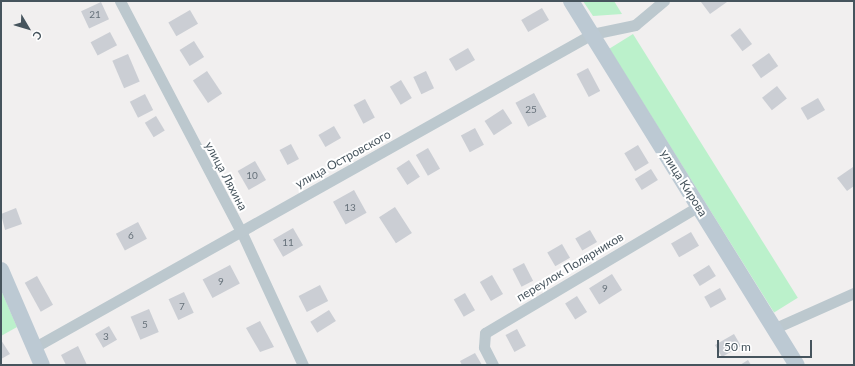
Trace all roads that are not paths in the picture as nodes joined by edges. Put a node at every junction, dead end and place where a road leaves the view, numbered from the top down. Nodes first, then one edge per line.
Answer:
1 (120, 1) edge
2 (571, 1) edge
3 (664, 1) edge
4 (592, 34) junction
5 (698, 206) junction
6 (240, 231) junction
7 (1, 270) edge
8 (854, 293) edge
9 (773, 329) junction
10 (35, 347) junction
11 (42, 365) edge
12 (303, 365) edge
13 (493, 365) edge
14 (797, 365) edge

1 - 6 street, улица Ляхина
2 - 4 main road, улица Кирова
3 - 4 street, улица Островского
4 - 5 main road, улица Кирова
4 - 6 street, улица Островского
5 - 9 main road, улица Кирова
5 - 13 street, переулок Полярников
6 - 10 street, улица Островского
6 - 12 street, улица Ляхина
7 - 10 main road
8 - 9 street
9 - 14 main road, улица Кирова
10 - 11 main road

